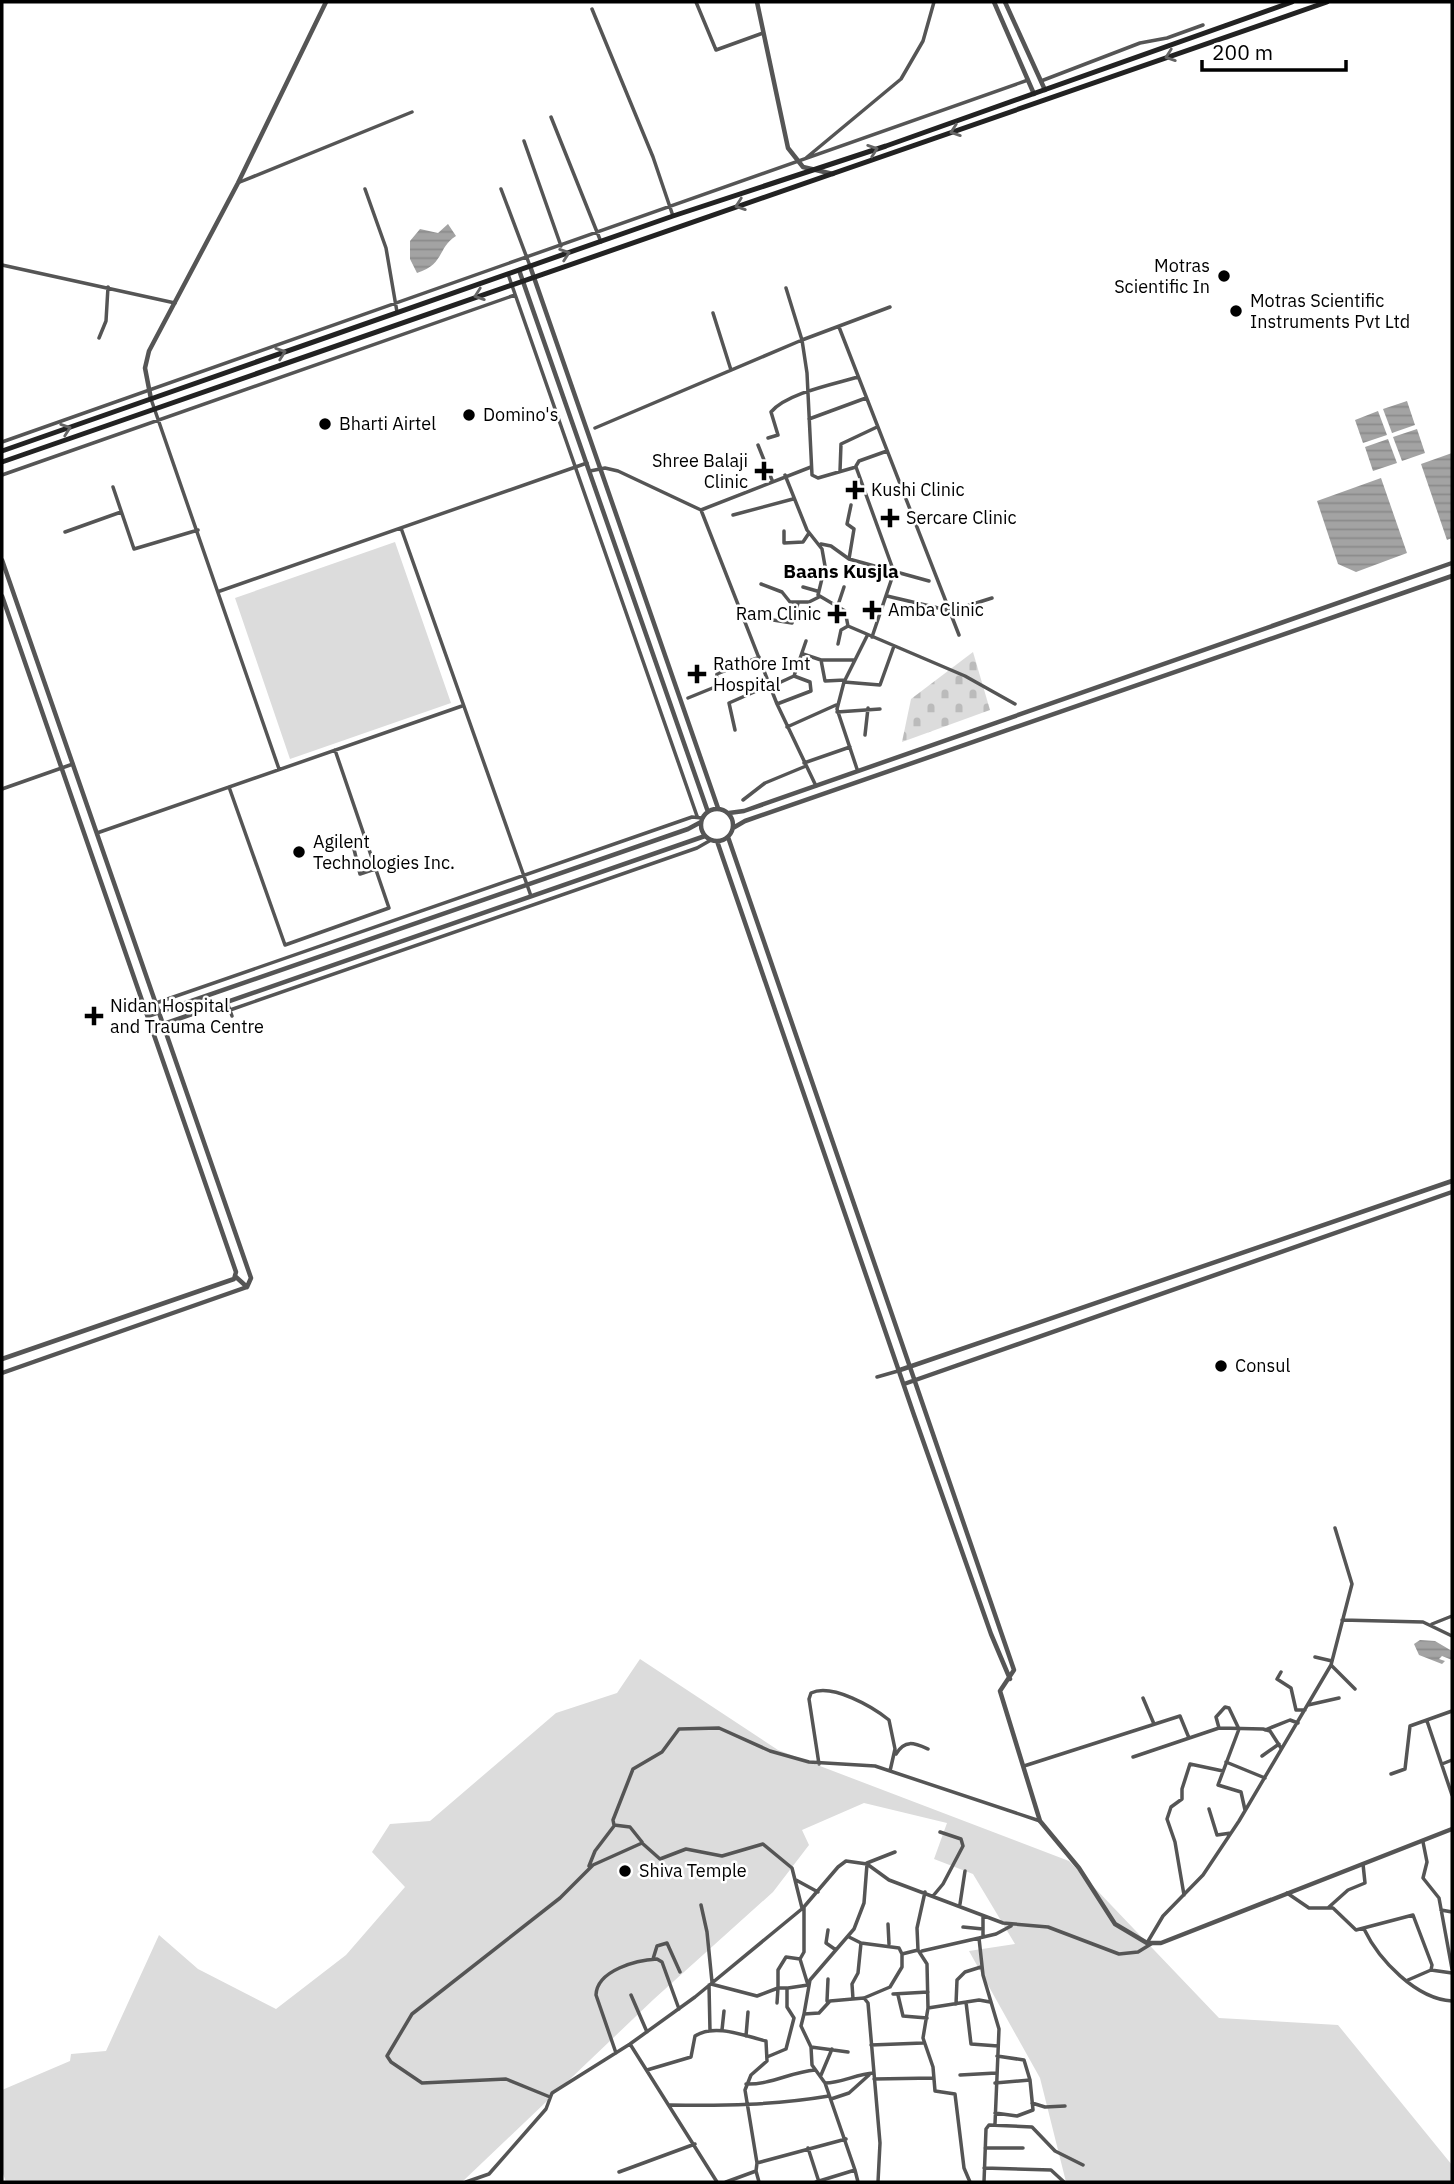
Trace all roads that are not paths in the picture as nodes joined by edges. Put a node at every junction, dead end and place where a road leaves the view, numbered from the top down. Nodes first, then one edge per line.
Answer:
1 (326, 2) edge
2 (696, 2) edge
3 (757, 2) edge
4 (934, 2) edge
5 (994, 2) edge
6 (1005, 2) edge
7 (1292, 2) edge
8 (1327, 2) edge
9 (592, 9) dead end
10 (1203, 24) dead end
11 (765, 33) junction
12 (1201, 33) junction
13 (1206, 44) junction
14 (1028, 80) junction
15 (1041, 81) junction
16 (1045, 90) junction
17 (1034, 94) junction
18 (412, 112) dead end
19 (551, 117) dead end
20 (524, 141) dead end
21 (848, 159) junction
22 (799, 164) junction
23 (851, 167) junction
24 (816, 170) junction
25 (833, 174) junction
26 (238, 183) junction
27 (365, 189) dead end
28 (501, 189) dead end
29 (670, 208) junction
30 (673, 216) junction
31 (598, 233) junction
32 (601, 242) junction
33 (561, 246) junction
34 (527, 258) junction
35 (2, 265) edge
36 (530, 266) junction
37 (519, 270) junction
38 (508, 274) junction
39 (534, 277) junction
40 (522, 281) junction
41 (512, 284) junction
42 (108, 287) junction
43 (786, 288) dead end
44 (515, 295) junction
45 (175, 303) junction
46 (395, 303) junction
47 (890, 307) dead end
48 (397, 313) junction
49 (713, 313) dead end
50 (839, 327) junction
51 (99, 338) dead end
52 (802, 340) junction
53 (731, 370) junction
54 (858, 377) junction
55 (148, 390) junction
56 (808, 392) junction
57 (866, 398) junction
58 (151, 399) junction
59 (155, 409) junction
60 (809, 419) junction
61 (159, 421) junction
62 (595, 428) dead end
63 (877, 428) junction
64 (768, 438) dead end
65 (2, 442) edge
66 (758, 444) dead end
67 (2, 451) edge
68 (887, 451) junction
69 (2, 462) edge
70 (587, 463) junction
71 (856, 466) junction
72 (576, 467) junction
73 (811, 467) junction
74 (599, 469) junction
75 (590, 471) junction
76 (840, 471) junction
77 (2, 475) edge
78 (785, 475) junction
79 (772, 480) junction
80 (113, 487) dead end
81 (793, 499) junction
82 (851, 505) dead end
83 (701, 510) junction
84 (121, 512) junction
85 (733, 515) dead end
86 (401, 528) junction
87 (198, 530) junction
88 (784, 531) dead end
89 (65, 532) dead end
90 (808, 533) junction
91 (821, 544) junction
92 (849, 559) junction
93 (2, 560) edge
94 (1452, 564) edge
95 (804, 571) dead end
96 (894, 572) junction
97 (822, 576) junction
98 (1452, 576) edge
99 (929, 581) dead end
100 (761, 584) dead end
101 (803, 587) dead end
102 (844, 587) dead end
103 (220, 591) junction
104 (817, 591) junction
105 (2, 596) edge
106 (887, 596) junction
107 (819, 597) junction
108 (992, 598) dead end
109 (798, 603) junction
110 (837, 606) junction
111 (951, 611) junction
112 (760, 618) dead end
113 (848, 626) junction
114 (959, 635) dead end
115 (869, 636) junction
116 (806, 641) dead end
117 (838, 644) dead end
118 (894, 646) junction
119 (803, 654) junction
120 (759, 657) junction
121 (821, 660) junction
122 (854, 660) junction
123 (794, 676) junction
124 (844, 681) junction
125 (770, 686) junction
126 (688, 698) dead end
127 (777, 704) junction
128 (1015, 704) dead end
129 (463, 705) junction
130 (837, 705) junction
131 (868, 708) junction
132 (880, 709) dead end
133 (837, 712) junction
134 (787, 727) junction
135 (735, 730) dead end
136 (865, 735) dead end
137 (850, 747) junction
138 (335, 750) junction
139 (885, 760) junction
140 (73, 764) junction
141 (805, 764) junction
142 (62, 768) junction
143 (279, 769) junction
144 (857, 769) junction
145 (889, 771) junction
146 (816, 786) junction
147 (229, 787) junction
148 (2, 789) edge
149 (743, 800) dead end
150 (718, 808) junction
151 (708, 812) junction
152 (729, 813) junction
153 (700, 818) junction
154 (733, 828) junction
155 (97, 833) junction
156 (705, 836) junction
157 (728, 836) junction
158 (364, 837) junction
159 (714, 840) junction
160 (375, 869) junction
161 (524, 876) junction
162 (527, 886) junction
163 (531, 896) junction
164 (277, 985) junction
165 (280, 993) junction
166 (227, 1002) junction
167 (156, 1003) junction
168 (230, 1010) junction
169 (160, 1013) junction
170 (148, 1016) junction
171 (232, 1016) dead end
172 (164, 1024) junction
173 (152, 1028) junction
174 (1452, 1181) edge
175 (1452, 1192) edge
176 (236, 1277) junction
177 (247, 1287) junction
178 (989, 1342) junction
179 (993, 1353) junction
180 (2, 1359) edge
181 (912, 1367) junction
182 (900, 1370) junction
183 (2, 1373) edge
184 (877, 1377) dead end
185 (916, 1379) junction
186 (904, 1384) junction
187 (1335, 1528) dead end
188 (1452, 1616) edge
189 (1342, 1620) junction
190 (1433, 1624) junction
191 (1452, 1636) edge
192 (1315, 1657) dead end
193 (1332, 1663) junction
194 (1281, 1672) dead end
195 (1010, 1679) junction
196 (1355, 1689) dead end
197 (1143, 1698) dead end
198 (1339, 1698) dead end
199 (1307, 1708) junction
200 (1452, 1711) edge
201 (1427, 1721) junction
202 (1298, 1723) junction
203 (1154, 1724) junction
204 (1219, 1728) junction
205 (1239, 1729) junction
206 (1265, 1730) junction
207 (1189, 1738) junction
208 (1280, 1746) junction
209 (928, 1749) dead end
210 (1262, 1756) dead end
211 (1133, 1757) dead end
212 (893, 1759) junction
213 (1452, 1760) edge
214 (1226, 1762) junction
215 (819, 1764) junction
216 (1442, 1764) junction
217 (1024, 1766) junction
218 (890, 1771) junction
219 (1223, 1771) junction
220 (1391, 1774) dead end
221 (1265, 1778) junction
222 (1452, 1796) edge
223 (1209, 1809) dead end
224 (1245, 1811) junction
225 (1040, 1821) junction
226 (614, 1825) junction
227 (1452, 1829) edge
228 (940, 1832) dead end
229 (1231, 1833) junction
230 (1423, 1842) junction
231 (642, 1843) junction
232 (895, 1853) dead end
233 (866, 1864) junction
234 (1363, 1864) junction
235 (589, 1868) junction
236 (965, 1871) dead end
237 (796, 1880) junction
238 (818, 1892) junction
239 (925, 1892) junction
240 (1286, 1893) junction
241 (1184, 1895) junction
242 (933, 1896) junction
243 (960, 1904) junction
244 (701, 1905) dead end
245 (803, 1907) junction
246 (1329, 1907) junction
247 (1441, 1910) junction
248 (1452, 1912) edge
249 (983, 1916) junction
250 (888, 1924) dead end
251 (1012, 1925) junction
252 (963, 1927) dead end
253 (983, 1929) junction
254 (1364, 1929) junction
255 (828, 1930) dead end
256 (849, 1937) junction
257 (981, 1938) junction
258 (861, 1943) junction
259 (1149, 1943) junction
260 (889, 1944) junction
261 (837, 1950) junction
262 (920, 1950) junction
263 (902, 1954) junction
264 (653, 1959) junction
265 (800, 1959) junction
266 (981, 1967) junction
267 (1431, 1970) junction
268 (1452, 1971) edge
269 (680, 1972) dead end
270 (828, 1979) dead end
271 (1408, 1979) junction
272 (710, 1984) junction
273 (808, 1985) junction
274 (778, 1988) junction
275 (787, 1988) junction
276 (929, 1992) junction
277 (631, 1995) dead end
278 (864, 1998) junction
279 (853, 1999) junction
280 (966, 2001) junction
281 (1452, 2001) edge
282 (990, 2002) junction
283 (777, 2003) dead end
284 (827, 2003) junction
285 (956, 2004) junction
286 (928, 2008) junction
287 (679, 2009) junction
288 (724, 2011) dead end
289 (748, 2012) dead end
290 (803, 2016) junction
291 (794, 2018) junction
292 (928, 2018) junction
293 (791, 2026) junction
294 (801, 2026) junction
295 (710, 2031) junction
296 (722, 2031) junction
297 (647, 2032) junction
298 (746, 2036) junction
299 (923, 2043) junction
300 (630, 2044) junction
301 (871, 2045) junction
302 (998, 2046) junction
303 (811, 2047) junction
304 (832, 2049) junction
305 (848, 2052) dead end
306 (616, 2053) junction
307 (998, 2056) junction
308 (767, 2057) junction
309 (647, 2070) junction
310 (815, 2070) junction
311 (872, 2073) junction
312 (996, 2073) junction
313 (821, 2075) junction
314 (960, 2075) dead end
315 (933, 2078) junction
316 (874, 2079) junction
317 (1030, 2080) junction
318 (825, 2082) junction
319 (995, 2083) junction
320 (746, 2084) junction
321 (550, 2097) junction
322 (830, 2097) junction
323 (1032, 2103) junction
324 (670, 2105) junction
325 (747, 2106) junction
326 (1065, 2106) dead end
327 (995, 2113) junction
328 (995, 2124) junction
329 (846, 2139) junction
330 (695, 2144) junction
331 (808, 2148) junction
332 (985, 2148) junction
333 (1023, 2148) dead end
334 (757, 2163) junction
335 (1083, 2165) dead end
336 (984, 2168) junction
337 (855, 2170) junction
338 (756, 2171) junction
339 (619, 2172) dead end
340 (466, 2182) edge
341 (717, 2182) edge
342 (726, 2182) edge
343 (759, 2182) edge
344 (818, 2182) edge
345 (859, 2182) edge
346 (878, 2182) edge
347 (970, 2182) edge
348 (984, 2182) edge
349 (1064, 2182) edge

1 - 26 street
2 - 11 street
3 - 11 street
4 - 22 street
5 - 14 street
6 - 15 street
7 - 12 main road
8 - 13 main road
9 - 29 street
10 - 15 street
11 - 22 street
12 - 13 main road
12 - 16 main road
13 -> 23 main road
14 - 17 street
14 - 22 street
15 - 16 street
16 - 17 main road
21 -> 17 main road
18 - 26 street
19 - 31 street
20 - 33 street
21 - 23 main road
21 - 24 main road
22 - 24 street
22 - 29 street
23 - 25 main road
24 - 25 street
24 - 30 main road
25 -> 39 main road
26 - 45 street
27 - 46 street
28 - 34 street
29 - 30 street
29 - 31 street
30 - 32 main road
31 - 32 street
31 - 33 street
36 -> 32 main road
33 - 34 street
34 - 36 street
34 - 46 street
35 - 42 street
36 - 37 main road
36 - 39 street
37 - 38 main road
37 - 40 street
38 - 41 street
38 - 48 main road
39 - 40 main road
39 - 74 street
40 - 41 main road
40 - 70 street
41 - 44 street
41 -> 59 main road
42 - 45 street
42 - 51 street
43 - 52 street
44 - 61 street
44 - 72 street
45 - 55 street
46 - 48 street
46 - 55 street
47 - 50 street
58 -> 48 main road
49 - 53 street
50 - 52 street
50 - 54 street
52 - 53 street
52 - 56 street
53 - 62 street
54 - 56 street
54 - 57 street
55 - 58 street
55 - 65 street
56 - 60 street
56 - 64 street
57 - 60 street
57 - 63 street
58 - 59 street
67 -> 58 main road
59 - 61 street
59 - 69 main road
60 - 73 street
61 - 77 street
61 - 87 street
63 - 68 street
63 - 76 street
66 - 79 street
68 - 71 street
68 - 111 street
70 - 72 street
70 - 75 street
71 - 76 street
71 - 96 street
72 - 86 street
72 - 153 street
73 - 76 street
73 - 78 street
74 - 75 street
74 - 83 street
74 - 150 street
75 - 151 street
78 - 79 street
78 - 81 street
79 - 83 street
80 - 84 street
81 - 85 street
81 - 90 street
82 - 92 street
83 - 120 street
84 - 87 street
84 - 89 street
86 - 103 street
86 - 129 street
87 - 103 street
88 - 90 street
90 - 91 street
91 - 92 street
91 - 97 street
92 - 96 street
93 - 140 street
94 - 139 street
95 - 97 street
96 - 99 street
96 - 106 street
97 - 104 street
98 - 145 street
100 - 109 street
101 - 104 street
102 - 110 street
103 - 143 street
104 - 107 street
105 - 142 street
106 - 111 street
106 - 115 street
107 - 109 street
107 - 110 street
108 - 111 street
109 - 112 street
110 - 113 street
111 - 114 street
113 - 115 street
113 - 117 street
115 - 118 street
115 - 122 street
116 - 119 street
118 - 124 street
118 - 128 street
119 - 121 street
119 - 123 street
120 - 125 street
120 - 126 street
121 - 122 street
121 - 124 street
122 - 124 street
123 - 125 street
123 - 127 street
124 - 130 street
125 - 127 street
125 - 135 street
127 - 134 street
129 - 138 street
129 - 161 street
130 - 133 street
130 - 134 street
131 - 132 street
131 - 133 street
131 - 136 street
133 - 137 street
134 - 141 street
137 - 141 street
137 - 144 street
138 - 143 street
138 - 158 street
139 - 144 street
139 - 145 street
140 - 142 street
140 - 155 street
141 - 146 street
141 - 149 street
142 - 148 street
142 - 170 street
143 - 147 street
144 - 146 street
145 - 154 street
146 - 152 street
147 - 155 street
147 - 160 street
150 - 151 street
150 - 152 street
151 - 153 street
152 - 154 street
153 - 156 street
153 - 161 street
153 - 162 street
154 - 157 street
155 - 167 street
156 - 159 street
156 - 163 street
157 - 159 street
157 - 181 street
158 - 160 street
158 - 160 street
159 - 165 street
159 - 182 street
161 - 162 street
161 - 167 street
162 - 163 street
162 - 169 street
163 - 164 street
164 - 165 street
164 - 166 street
165 - 168 street
166 - 168 street
166 - 172 street
167 - 169 street
168 - 171 street
169 - 170 street
169 - 172 street
170 - 173 street
172 - 173 street
172 - 177 street
173 - 176 street
174 - 178 street
175 - 179 street
176 - 177 street
176 - 180 street
177 - 183 street
178 - 179 street
178 - 181 street
179 - 185 street
181 - 182 street
181 - 185 street
182 - 184 street
182 - 186 street
185 - 186 street
185 - 195 street
186 - 195 street
187 - 189 street
188 - 190 street
189 - 190 street
189 - 193 street
190 - 191 street
192 - 193 street
193 - 196 street
193 - 199 street
194 - 199 street
195 - 217 street
197 - 203 street
198 - 199 street
199 - 202 street
200 - 201 street
201 - 216 street
201 - 220 street
202 - 206 street
202 - 208 street
203 - 207 street
203 - 217 street
204 - 205 street
204 - 205 street
204 - 207 street
205 - 206 street
205 - 214 street
206 - 208 street
207 - 211 street
208 - 210 street
208 - 221 street
209 - 212 street
212 - 215 street
212 - 218 street
213 - 216 street
214 - 219 street
214 - 221 street
215 - 218 street
215 - 226 street
216 - 222 street
217 - 225 street
218 - 225 street
219 - 224 street
219 - 241 street
221 - 224 street
223 - 229 street
224 - 229 street
225 - 259 street
226 - 231 street
226 - 235 street
227 - 230 street
228 - 242 street
229 - 241 street
230 - 234 street
230 - 247 street
231 - 235 street
231 - 237 street
232 - 233 street
233 - 238 street
233 - 239 street
233 - 256 street
234 - 240 street
234 - 246 street
235 - 321 street
236 - 243 street
237 - 238 street
237 - 245 street
238 - 245 street
239 - 242 street
239 - 262 street
240 - 246 street
240 - 259 street
241 - 259 street
242 - 243 street
243 - 249 street
244 - 272 street
245 - 265 street
245 - 272 street
246 - 254 street
247 - 248 street
247 - 268 street
249 - 251 street
249 - 253 street
250 - 260 street
251 - 257 street
251 - 259 street
252 - 253 street
253 - 257 street
254 - 267 street
254 - 271 street
255 - 261 street
256 - 258 street
256 - 261 street
257 - 262 street
257 - 266 street
258 - 260 street
258 - 279 street
260 - 263 street
261 - 273 street
262 - 263 street
262 - 276 street
263 - 278 street
264 - 269 street
264 - 287 street
264 - 306 street
265 - 273 street
265 - 274 street
266 - 282 street
266 - 285 street
267 - 268 street
267 - 271 street
270 - 284 street
271 - 281 street
272 - 274 street
272 - 287 street
272 - 295 street
273 - 275 street
273 - 290 street
274 - 275 street
274 - 283 street
275 - 291 street
276 - 286 street
276 - 292 street
277 - 297 street
278 - 279 street
278 - 301 street
279 - 284 street
280 - 282 street
280 - 285 street
280 - 302 street
282 - 302 street
284 - 290 street
285 - 286 street
286 - 292 street
287 - 297 street
288 - 296 street
289 - 298 street
290 - 291 street
290 - 294 street
291 - 293 street
292 - 299 street
293 - 294 street
293 - 308 street
294 - 303 street
295 - 296 street
295 - 309 street
296 - 298 street
297 - 300 street
298 - 308 street
299 - 301 street
299 - 315 street
300 - 306 street
300 - 309 street
301 - 311 street
302 - 307 street
303 - 304 street
303 - 310 street
304 - 305 street
304 - 313 street
306 - 321 street
307 - 312 street
307 - 317 street
308 - 320 street
309 - 324 street
310 - 313 street
310 - 320 street
311 - 316 street
311 - 318 street
311 - 322 street
312 - 314 street
312 - 319 street
313 - 318 street
315 - 316 street
315 - 347 street
316 - 346 street
317 - 319 street
317 - 323 street
318 - 322 street
319 - 327 street
320 - 325 street
321 - 340 street
322 - 325 street
322 - 329 street
323 - 326 street
323 - 327 street
324 - 325 street
324 - 330 street
325 - 334 street
327 - 328 street
328 - 332 street
328 - 335 street
329 - 331 street
329 - 337 street
330 - 339 street
330 - 341 street
331 - 334 street
331 - 344 street
332 - 333 street
332 - 336 street
334 - 338 street
336 - 348 street
336 - 349 street
337 - 344 street
337 - 345 street
338 - 342 street
338 - 343 street

